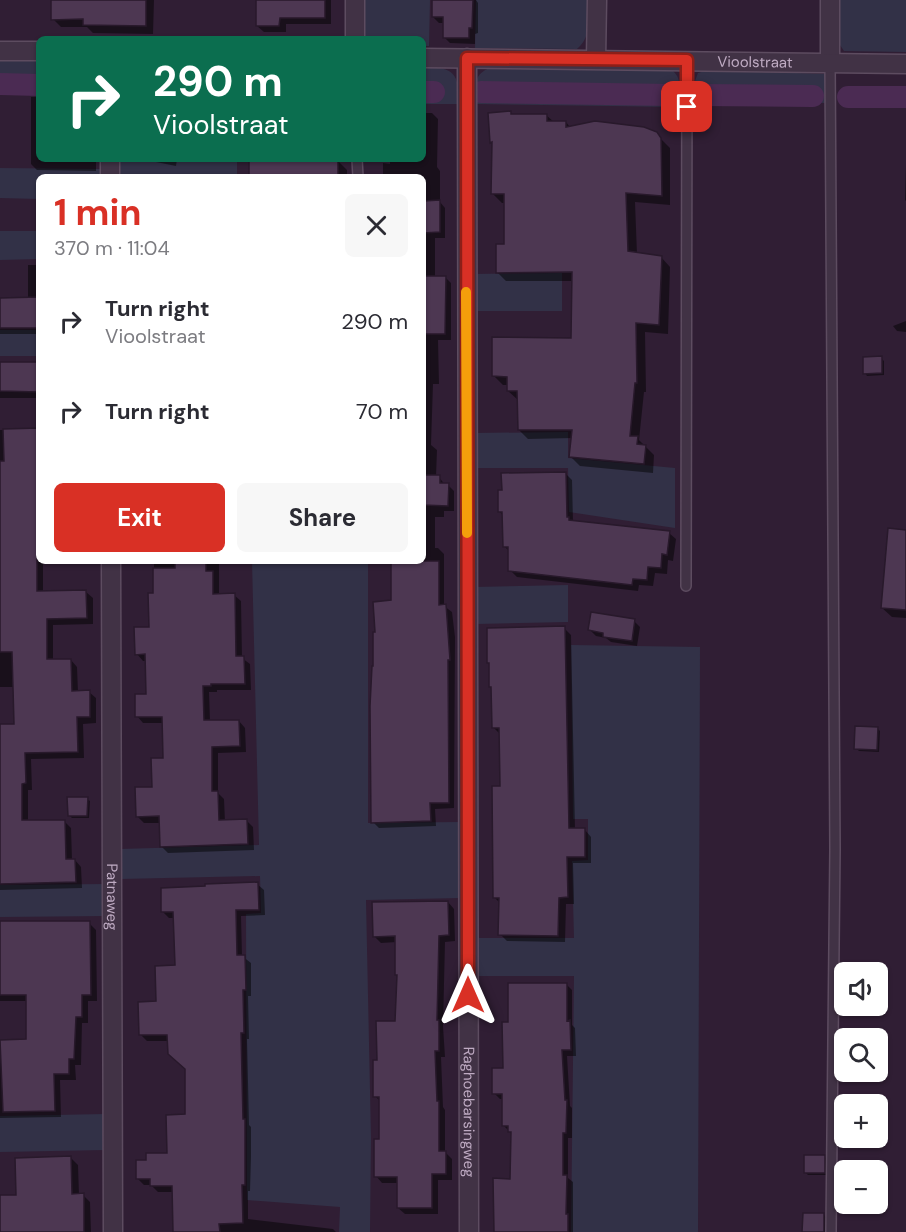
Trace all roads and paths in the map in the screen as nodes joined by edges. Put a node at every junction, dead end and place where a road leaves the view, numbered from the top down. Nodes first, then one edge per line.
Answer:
1 (355, 0) edge
2 (597, 0) edge
3 (830, 0) edge
4 (355, 36) edge
5 (0, 51) edge
6 (36, 51) edge
7 (426, 57) edge
8 (467, 58) junction
9 (596, 59) junction
10 (687, 60) junction
11 (830, 62) junction
12 (906, 64) edge
13 (111, 564) edge
14 (686, 586) dead end
15 (113, 1232) edge
16 (469, 1232) edge
17 (831, 1232) edge

1 - 4 street
2 - 9 street
3 - 11 street
5 - 6 street
7 - 8 street, Vioolstraat
8 - 9 street, Vioolstraat
8 - 16 street, Raghoebarsingweg
9 - 10 street, Vioolstraat
10 - 11 street, Vioolstraat
10 - 14 lane
11 - 12 street, Vioolstraat
11 - 17 lane
13 - 15 street, Patnaweg

